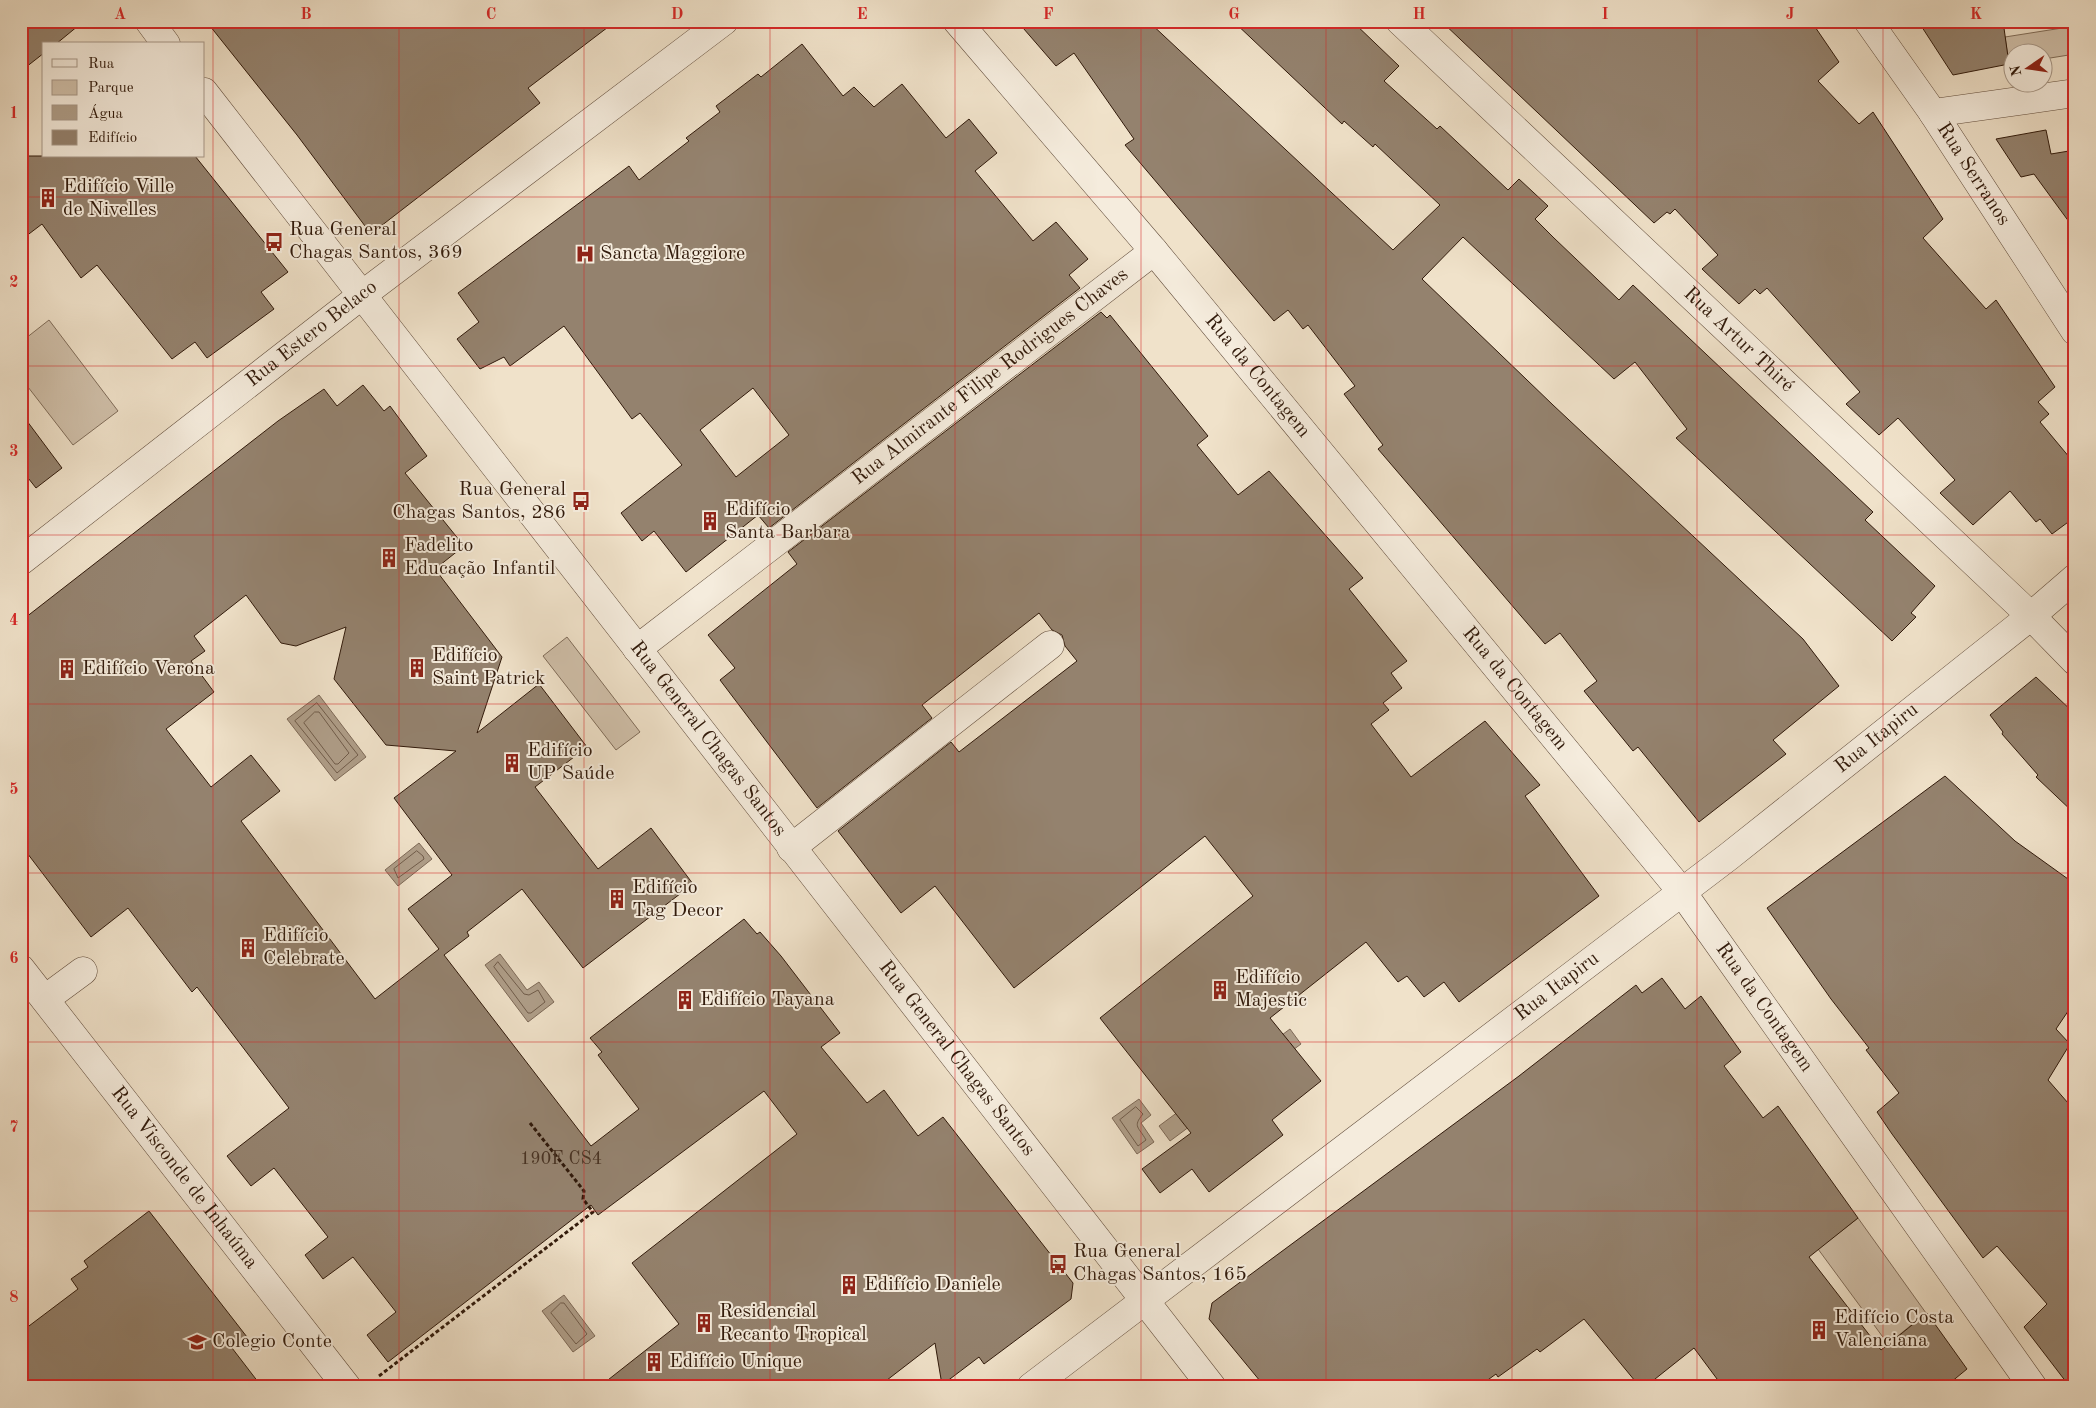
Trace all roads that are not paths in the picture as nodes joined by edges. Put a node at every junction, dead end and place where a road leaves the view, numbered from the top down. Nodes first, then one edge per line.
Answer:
1 (149, 21) edge
2 (724, 21) edge
3 (957, 21) edge
4 (1400, 21) edge
5 (1868, 21) edge
6 (165, 42) edge
7 (205, 93) edge
8 (2075, 93) edge
9 (1934, 113) junction
10 (1154, 251) junction
11 (362, 295) junction
12 (2075, 331) edge
13 (21, 561) edge
14 (2075, 578) edge
15 (2031, 616) junction
16 (1050, 644) dead end
17 (637, 649) junction
18 (2075, 661) edge
19 (791, 848) junction
20 (1682, 892) junction
21 (21, 969) edge
22 (83, 971) dead end
23 (45, 999) junction
24 (1144, 1300) junction
25 (347, 1387) edge
26 (1031, 1387) edge
27 (1212, 1387) edge
28 (2034, 1387) edge

1 - 6 street
2 - 11 street, Rua Estero Belaco
3 - 10 street, Rua da Contagem
4 - 15 street, Rua Artur Thiré
5 - 9 street, Rua Serranos
7 - 11 street, Rua General Chagas Santos
8 - 9 street
9 - 12 street, Rua Serranos
10 - 17 street, Rua Almirante Filipe Rodrigues Chaves
10 - 20 street, Rua da Contagem
11 - 13 street, Rua Estero Belaco
11 - 17 street, Rua General Chagas Santos
14 - 15 street, Rua Itapiru
15 - 18 street, Rua Artur Thiré
15 - 20 street, Rua Itapiru
16 - 19 street
17 - 19 street, Rua General Chagas Santos
19 - 24 street, Rua General Chagas Santos
20 - 24 street, Rua Itapiru
20 - 28 street, Rua da Contagem
21 - 23 street, Rua Visconde de Inhaúma
22 - 23 street
23 - 25 street, Rua Visconde de Inhaúma
24 - 26 street, Rua Itapiru
24 - 27 street, Rua General Chagas Santos

